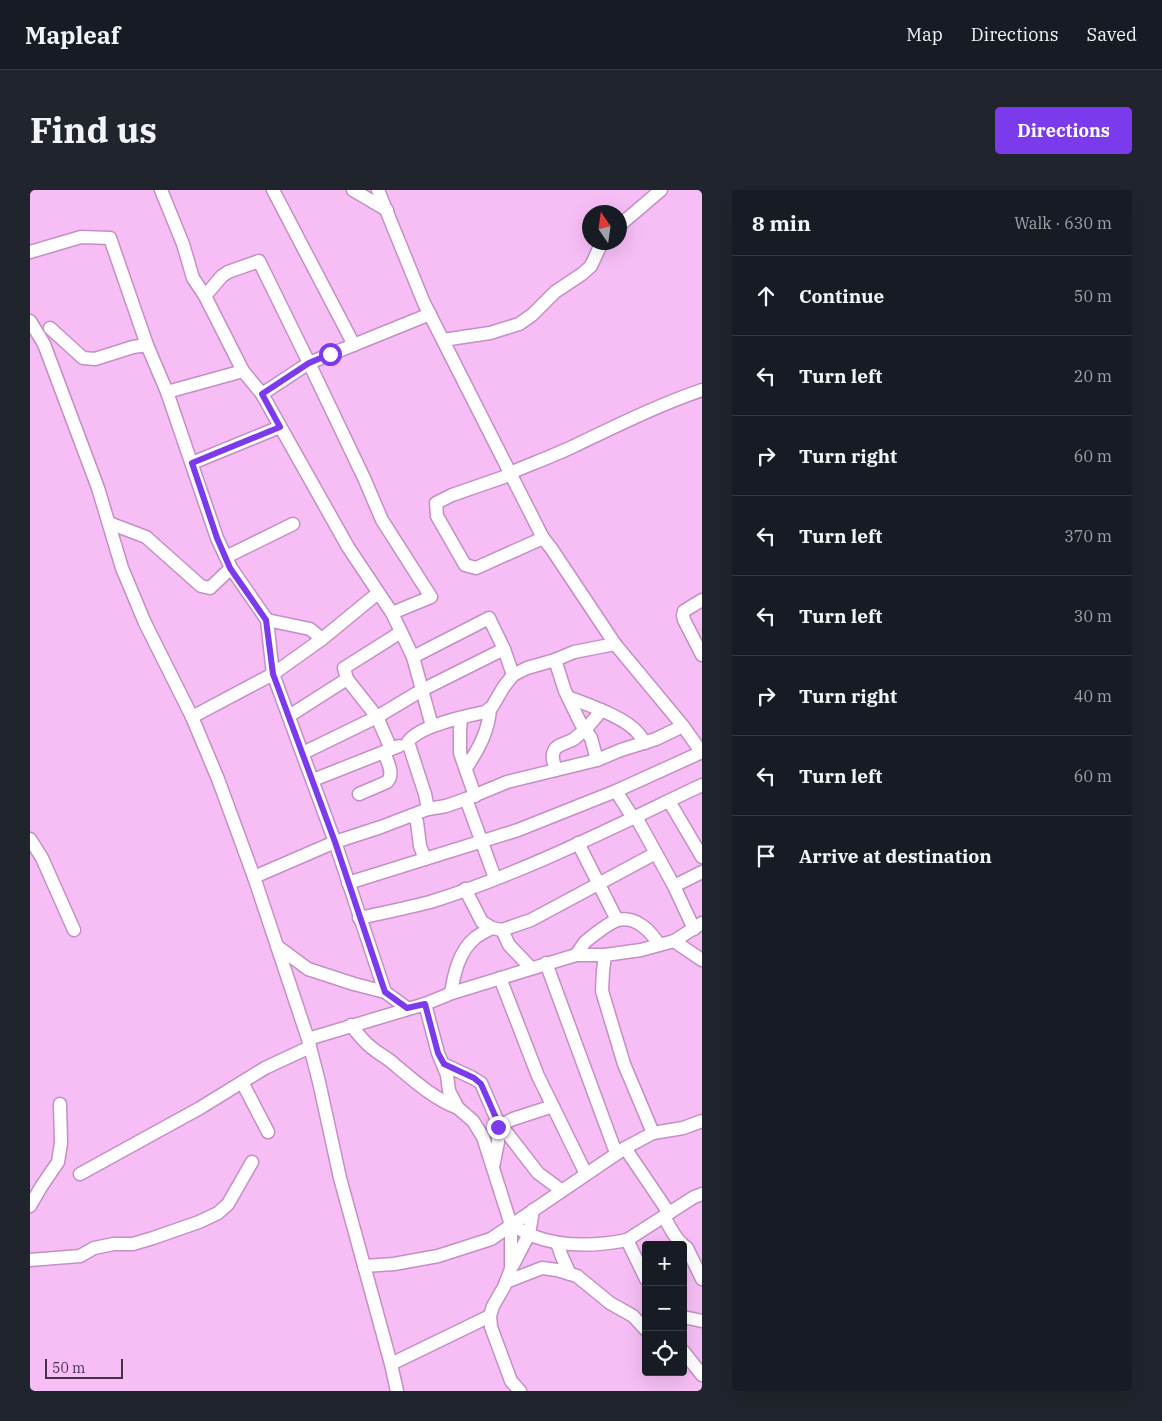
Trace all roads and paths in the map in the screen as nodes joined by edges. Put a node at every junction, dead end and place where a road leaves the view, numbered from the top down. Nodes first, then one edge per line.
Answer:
1 (161, 190) edge
2 (273, 190) edge
3 (353, 190) edge
4 (378, 190) edge
5 (661, 190) edge
6 (386, 210) junction
7 (627, 219) edge
8 (598, 250) edge
9 (30, 252) edge
10 (205, 296) junction
11 (430, 314) junction
12 (30, 321) edge
13 (50, 328) dead end
14 (443, 340) junction
15 (146, 345) junction
16 (354, 345) junction
17 (309, 363) junction
18 (243, 371) junction
19 (702, 390) edge
20 (167, 392) junction
21 (262, 394) junction
22 (280, 427) junction
23 (192, 463) junction
24 (510, 473) junction
25 (109, 522) junction
26 (293, 524) dead end
27 (542, 538) junction
28 (228, 563) junction
29 (378, 593) junction
30 (702, 600) edge
31 (392, 612) junction
32 (266, 620) junction
33 (402, 632) junction
34 (322, 639) junction
35 (615, 644) junction
36 (504, 649) junction
37 (702, 655) edge
38 (413, 657) junction
39 (555, 660) junction
40 (273, 674) junction
41 (513, 675) junction
42 (347, 679) junction
43 (422, 690) junction
44 (568, 697) junction
45 (490, 708) junction
46 (601, 710) junction
47 (288, 716) junction
48 (377, 716) junction
49 (192, 717) junction
50 (462, 718) junction
51 (432, 726) junction
52 (683, 726) junction
53 (585, 729) junction
54 (408, 742) junction
55 (645, 743) junction
56 (388, 750) junction
57 (702, 752) edge
58 (303, 753) junction
59 (597, 760) junction
60 (466, 768) junction
61 (556, 770) junction
62 (313, 780) junction
63 (702, 785) edge
64 (616, 791) junction
65 (359, 794) dead end
66 (470, 798) junction
67 (669, 801) junction
68 (428, 809) junction
69 (413, 815) junction
70 (634, 817) junction
71 (30, 839) edge
72 (482, 841) junction
73 (335, 842) junction
74 (578, 844) junction
75 (656, 854) junction
76 (702, 857) edge
77 (425, 859) junction
78 (701, 873) edge
79 (254, 876) junction
80 (495, 878) junction
81 (348, 883) junction
82 (599, 884) junction
83 (674, 886) junction
84 (466, 889) junction
85 (360, 918) junction
86 (617, 920) junction
87 (698, 926) edge
88 (497, 929) junction
89 (74, 930) dead end
90 (674, 941) junction
91 (659, 945) junction
92 (277, 946) junction
93 (576, 955) junction
94 (605, 955) junction
95 (702, 960) edge
96 (546, 964) junction
97 (531, 968) junction
98 (500, 978) junction
99 (385, 992) junction
100 (451, 993) junction
101 (425, 1004) junction
102 (407, 1008) junction
103 (351, 1026) junction
104 (309, 1043) junction
105 (444, 1064) junction
106 (242, 1082) junction
107 (60, 1104) dead end
108 (553, 1106) junction
109 (458, 1108) junction
110 (702, 1121) edge
111 (500, 1125) junction
112 (268, 1132) dead end
113 (653, 1133) junction
114 (621, 1151) junction
115 (252, 1162) dead end
116 (493, 1169) junction
117 (80, 1174) dead end
118 (586, 1174) junction
119 (561, 1190) junction
120 (702, 1194) edge
121 (30, 1206) edge
122 (533, 1210) junction
123 (666, 1215) junction
124 (511, 1225) junction
125 (529, 1234) junction
126 (627, 1240) junction
127 (679, 1241) edge
128 (557, 1243) junction
129 (687, 1248) edge
130 (30, 1260) edge
131 (364, 1266) junction
132 (511, 1269) junction
133 (642, 1271) edge
134 (570, 1274) junction
135 (702, 1279) edge
136 (506, 1282) junction
137 (490, 1316) junction
138 (687, 1318) edge
139 (702, 1321) edge
140 (642, 1326) edge
141 (688, 1362) edge
142 (391, 1364) junction
143 (702, 1375) edge
144 (397, 1391) edge
145 (520, 1391) edge

1 - 10 street
2 - 16 street
3 - 6 street
4 - 6 street
5 - 7 street
6 - 11 street
8 - 14 street
9 - 15 street
10 - 17 street
10 - 18 street
11 - 14 street
11 - 16 street
12 - 25 street
13 - 15 street
14 - 24 street
15 - 20 street
16 - 17 street
17 - 21 street
17 - 31 street
18 - 20 street
18 - 21 street
19 - 24 street
20 - 23 street
21 - 22 street
22 - 23 street
22 - 29 street
23 - 28 street
24 - 27 street
24 - 27 street
25 - 28 street
25 - 49 street
26 - 28 street
27 - 35 street
28 - 32 street
29 - 31 street
29 - 34 street
30 - 37 street
31 - 33 street
32 - 34 street
32 - 40 street
33 - 38 street
33 - 42 street
34 - 40 street
35 - 39 street
35 - 52 street
36 - 38 street
36 - 41 street
36 - 43 street
38 - 43 street
39 - 41 street
39 - 44 street
40 - 47 street
40 - 49 street
41 - 45 street
42 - 47 street
42 - 48 street
43 - 48 street
43 - 51 street
44 - 46 street
44 - 53 street
45 - 50 street
45 - 60 street
46 - 53 street
46 - 55 street
47 - 58 street
48 - 56 street
48 - 58 street
49 - 79 street
50 - 51 street
50 - 60 street
51 - 54 street
52 - 55 street
52 - 57 street
53 - 59 street
53 - 61 street
54 - 56 street
54 - 68 street
55 - 59 street
56 - 62 street
56 - 65 street
57 - 64 street
58 - 62 street
59 - 61 street
60 - 66 street
61 - 66 street
62 - 73 street
63 - 67 street
64 - 70 street
64 - 72 street
66 - 68 street
66 - 72 street
67 - 70 street
67 - 76 street
68 - 69 street
69 - 73 street
69 - 77 street
70 - 74 street
70 - 75 street
71 - 89 street
72 - 77 street
72 - 80 street
73 - 79 street
73 - 81 street
74 - 80 street
74 - 82 street
75 - 82 street
75 - 83 street
77 - 81 street
78 - 83 street
79 - 92 street
80 - 84 street
81 - 85 street
82 - 86 street
82 - 88 street
83 - 87 street
84 - 85 street
84 - 88 street
85 - 99 street
86 - 91 street
86 - 93 street
87 - 90 street
88 - 97 street
88 - 100 street
90 - 91 street
90 - 95 street
91 - 94 street
92 - 99 street
92 - 104 street
93 - 94 street
93 - 96 street
94 - 113 street
96 - 97 street
96 - 114 street
97 - 98 street
98 - 100 street
98 - 108 street
99 - 102 street
100 - 101 street
101 - 102 street
101 - 105 street
102 - 103 street
103 - 104 street
103 - 109 street
104 - 106 street
104 - 131 street
105 - 109 street
105 - 111 street
106 - 112 street
106 - 117 street
107 - 121 street
108 - 111 street
108 - 118 street
109 - 116 street
110 - 113 street
111 - 116 street
111 - 119 street
113 - 114 street
114 - 118 street
114 - 123 street
115 - 130 street
116 - 124 street
118 - 119 street
119 - 122 street
120 - 123 street
122 - 124 street
122 - 125 street
123 - 126 street
123 - 127 street
124 - 125 street
124 - 131 street
124 - 132 street
125 - 128 street
125 - 132 street
126 - 128 street
126 - 133 street
128 - 134 street
129 - 135 street
131 - 142 street
132 - 136 street
134 - 136 street
134 - 140 street
136 - 137 street
137 - 142 street
137 - 145 street
138 - 139 street
141 - 143 street
142 - 144 street

